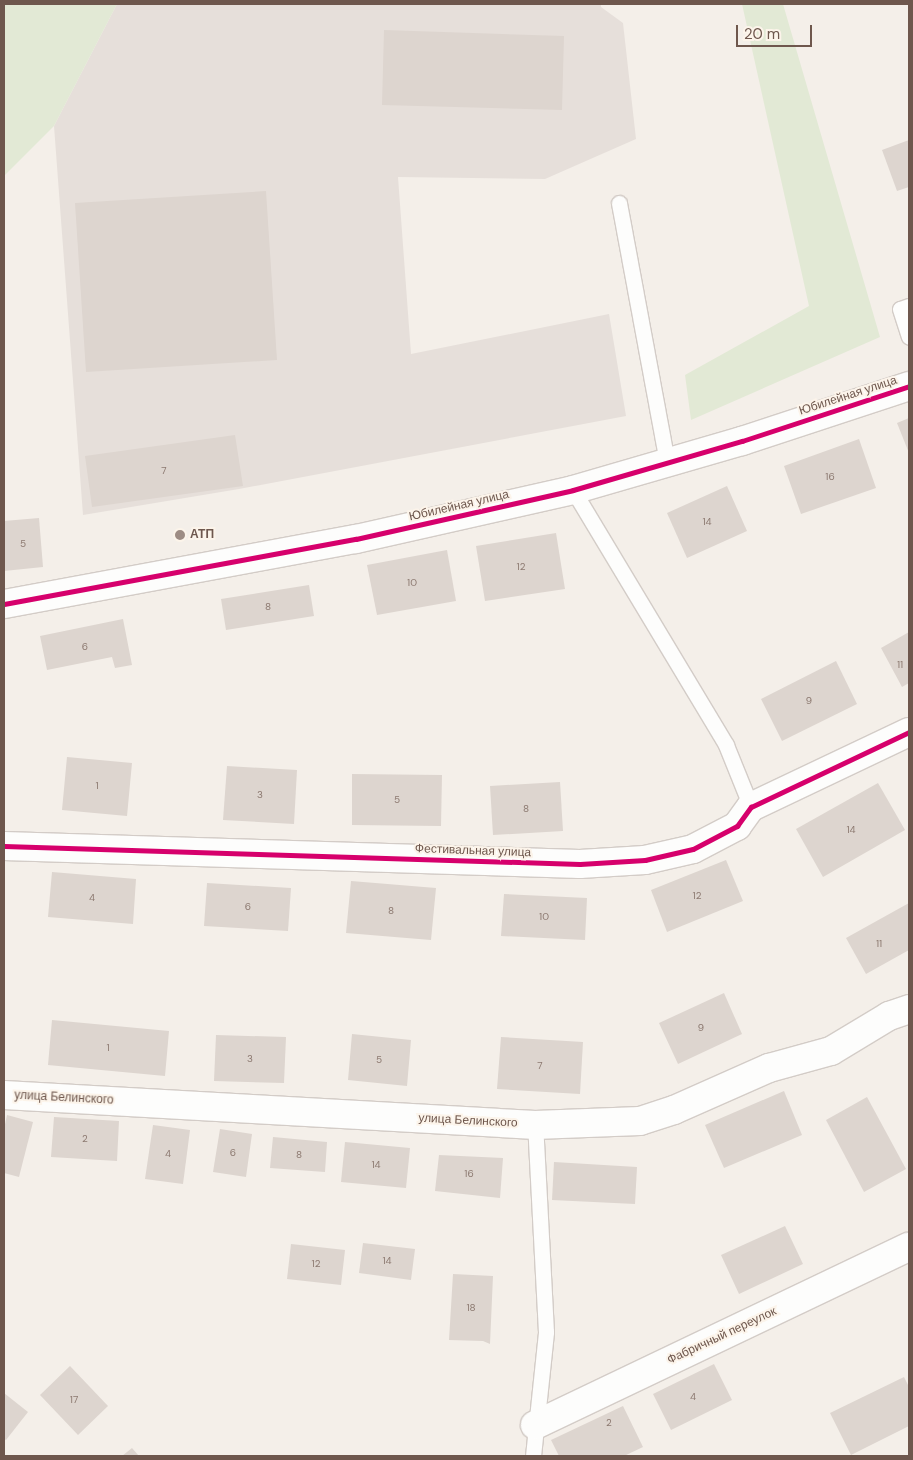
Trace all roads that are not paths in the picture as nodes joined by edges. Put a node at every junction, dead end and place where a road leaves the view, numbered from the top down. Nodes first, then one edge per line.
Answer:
1 (619, 203) dead end
2 (909, 306) edge
3 (909, 337) edge
4 (909, 386) edge
5 (667, 463) junction
6 (573, 490) junction
7 (4, 604) edge
8 (909, 732) edge
9 (752, 807) junction
10 (4, 846) edge
11 (909, 1009) edge
12 (4, 1095) edge
13 (535, 1124) junction
14 (909, 1248) edge
15 (535, 1425) junction
16 (533, 1456) edge

1 - 5 lane
2 - 3 lane
4 - 5 street, Юбилейная улица
5 - 6 street, Юбилейная улица
6 - 7 street, Юбилейная улица
6 - 9 lane
8 - 9 street, Фестивальная улица
9 - 10 street, Фестивальная улица
11 - 13 street, улица Белинского
12 - 13 street, улица Белинского
13 - 15 lane
14 - 15 street, Фабричный переулок
15 - 16 lane

